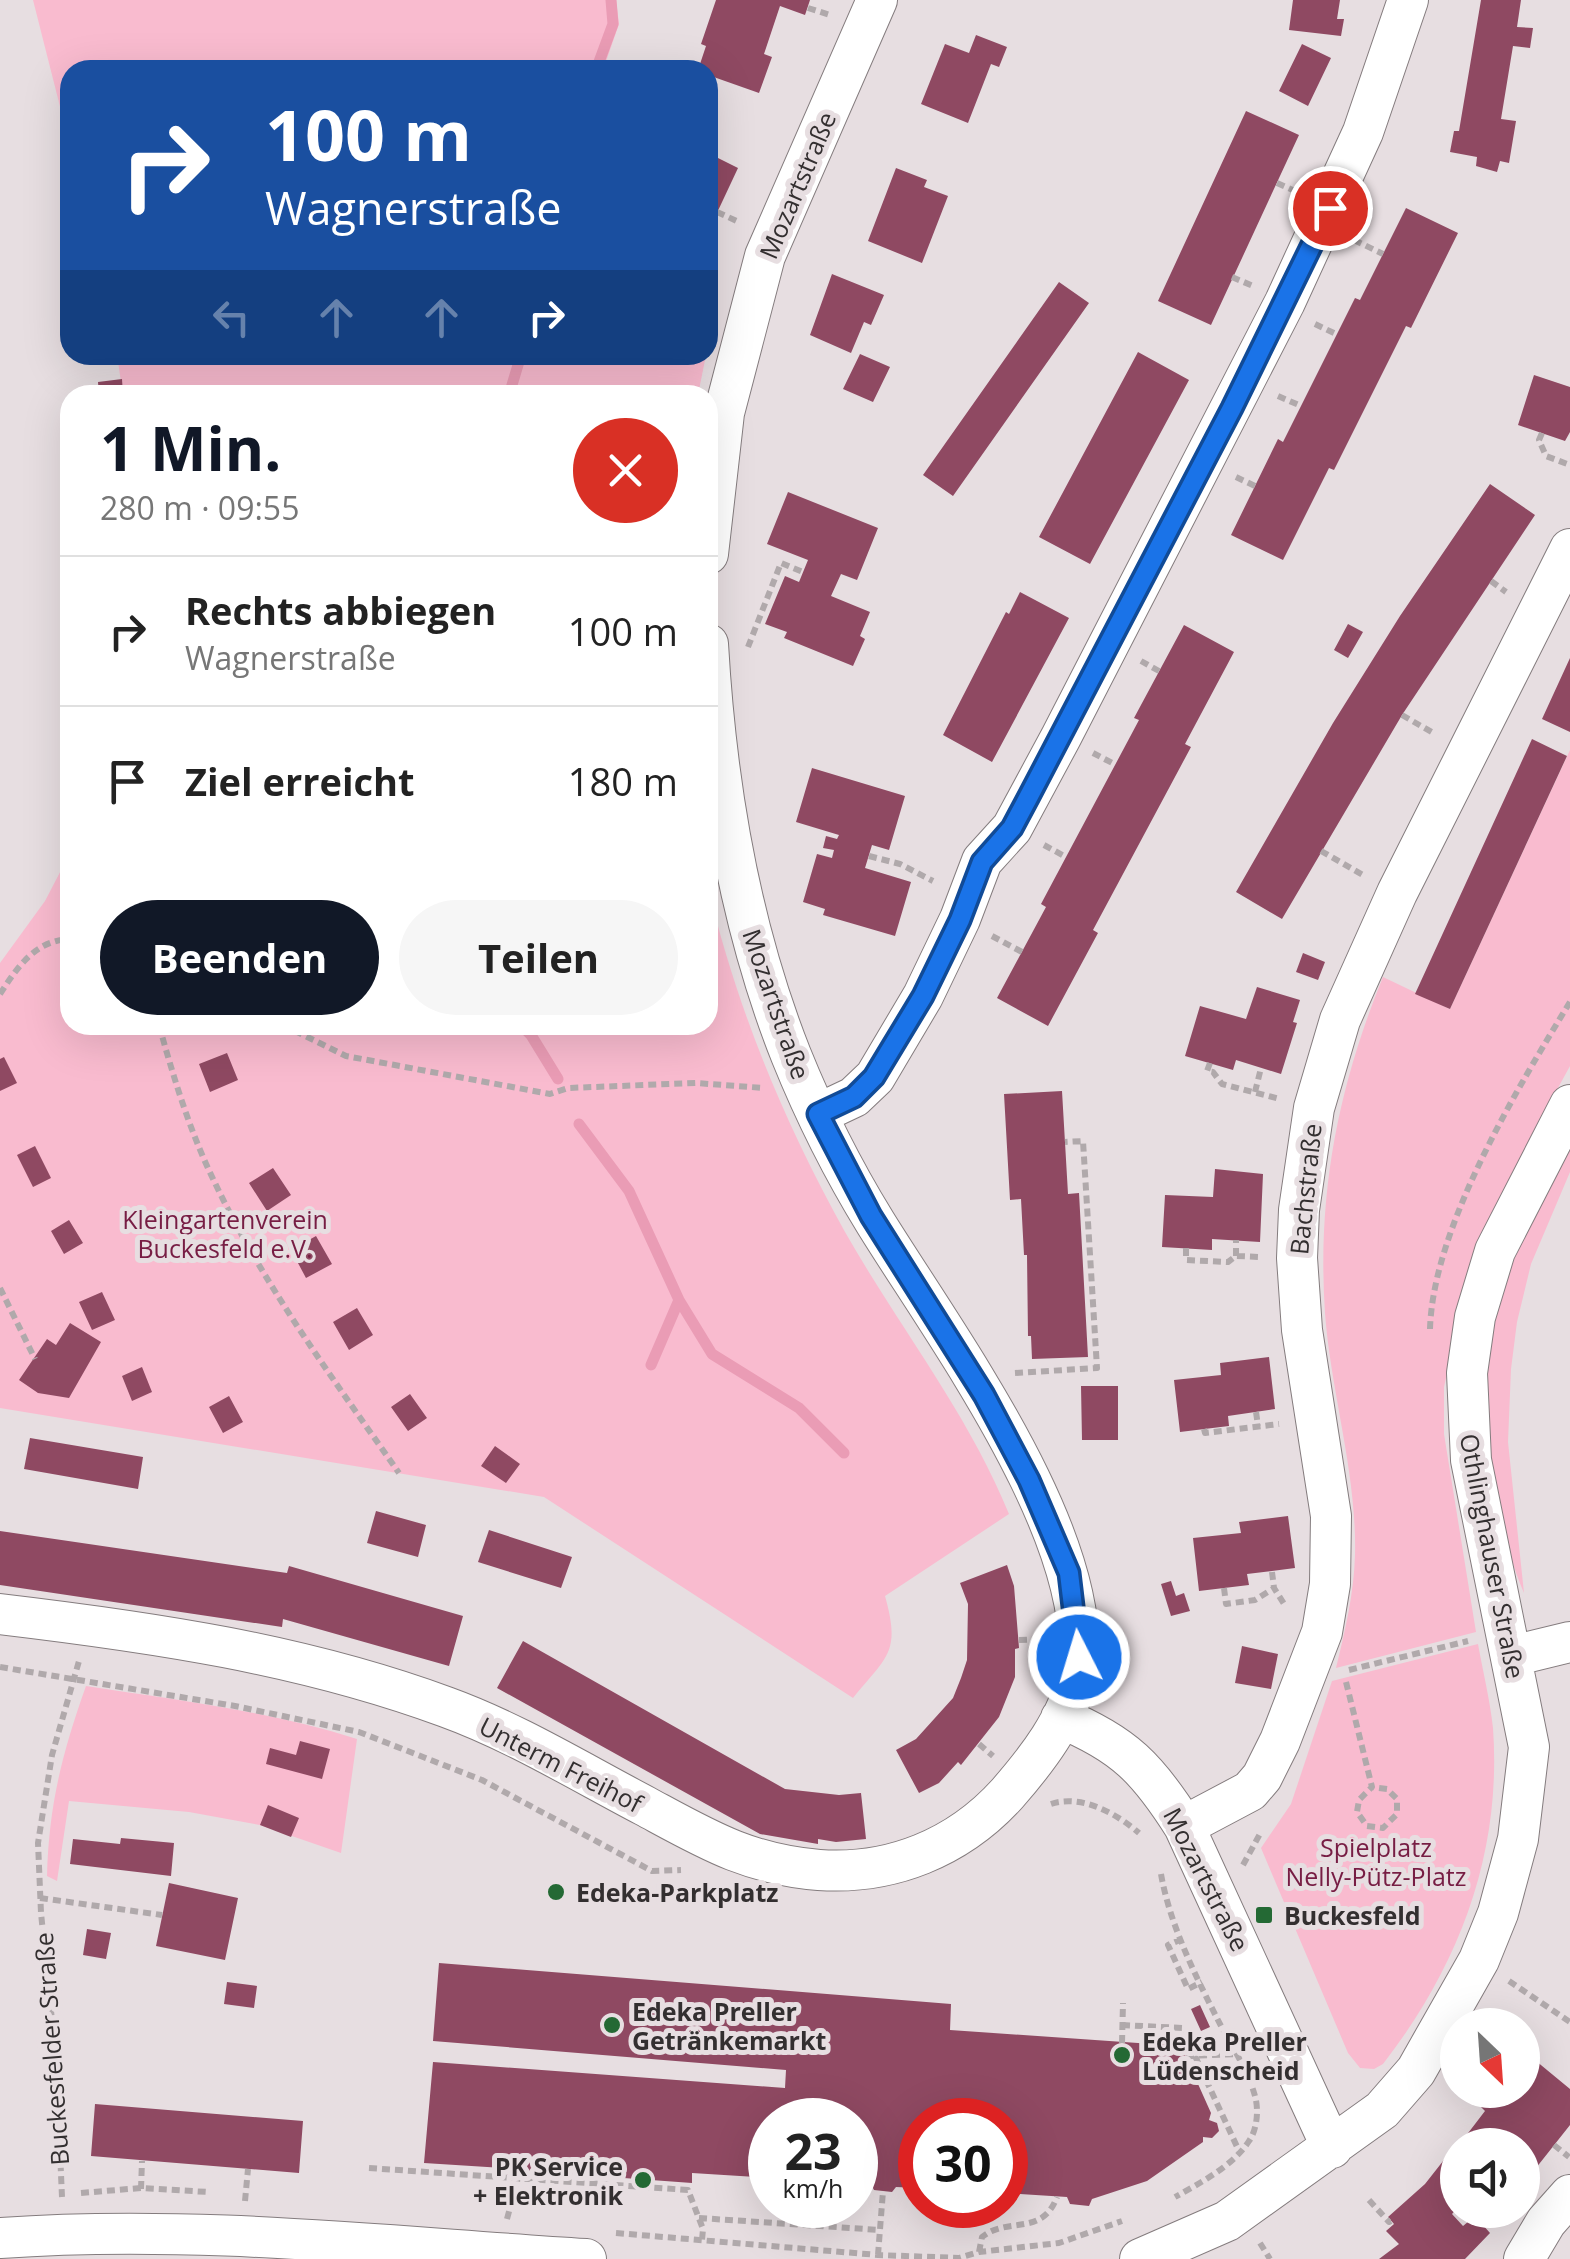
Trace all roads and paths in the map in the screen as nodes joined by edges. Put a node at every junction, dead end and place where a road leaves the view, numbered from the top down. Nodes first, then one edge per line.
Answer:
1 (876, 0) edge
2 (1408, 0) edge
3 (808, 8) dead end
4 (835, 17) dead end
5 (718, 212) edge
6 (744, 224) dead end
7 (1344, 235) dead end
8 (1382, 254) dead end
9 (1268, 391) dead end
10 (1301, 406) dead end
11 (1542, 433) dead end
12 (1570, 465) edge
13 (718, 466) edge
14 (1570, 550) edge
15 (804, 572) dead end
16 (718, 651) edge
17 (718, 763) edge
18 (869, 856) dead end
19 (973, 914) junction
20 (60, 940) edge
21 (1022, 952) dead end
22 (0, 994) edge
23 (162, 1035) edge
24 (303, 1035) edge
25 (1210, 1063) dead end
26 (1262, 1068) dead end
27 (800, 1075) junction
28 (1570, 1105) edge
29 (818, 1114) junction
30 (1065, 1142) dead end
31 (1236, 1240) dead end
32 (1186, 1248) dead end
33 (0, 1288) edge
34 (35, 1359) dead end
35 (972, 1375) junction
36 (1256, 1412) dead end
37 (1204, 1430) dead end
38 (399, 1474) dead end
39 (1272, 1572) dead end
40 (1224, 1588) dead end
41 (0, 1614) edge
42 (1476, 1639) dead end
43 (1570, 1642) edge
44 (1512, 1656) junction
45 (0, 1667) edge
46 (76, 1677) junction
47 (1061, 1718) junction
48 (1372, 1787) junction
49 (1101, 1810) dead end
50 (1184, 1826) junction
51 (1257, 1836) dead end
52 (1146, 1839) dead end
53 (1160, 1868) dead end
54 (698, 1869) dead end
55 (1242, 1869) dead end
56 (40, 1898) junction
57 (162, 1915) dead end
58 (1182, 1939) junction
59 (1479, 1960) junction
60 (1202, 1982) junction
61 (1123, 2004) dead end
62 (1570, 2022) edge
63 (1122, 2025) junction
64 (1122, 2042) dead end
65 (1237, 2054) junction
66 (1196, 2055) junction
67 (1186, 2056) dead end
68 (1210, 2117) dead end
69 (1224, 2119) junction
70 (1554, 2145) dead end
71 (1332, 2148) junction
72 (1239, 2151) junction
73 (1570, 2158) edge
74 (142, 2160) dead end
75 (248, 2168) dead end
76 (369, 2168) dead end
77 (518, 2177) junction
78 (883, 2191) dead end
79 (210, 2192) dead end
80 (228, 2194) dead end
81 (1570, 2195) edge
82 (1057, 2197) dead end
83 (62, 2200) dead end
84 (1369, 2200) dead end
85 (1167, 2202) dead end
86 (507, 2213) dead end
87 (699, 2218) junction
88 (1130, 2218) dead end
89 (1391, 2221) dead end
90 (880, 2230) junction
91 (0, 2238) edge
92 (186, 2247) edge
93 (980, 2252) junction
94 (878, 2255) junction
95 (586, 2259) edge
96 (1140, 2259) edge
97 (1524, 2259) edge

1 - 13 street, Mozartstraße
2 - 19 street
3 - 4 path
5 - 6 path, Mozartstraße
7 - 8 path
9 - 10 path
11 - 12 path
14 - 50 street, Bachstraße
15 - 16 path
17 - 27 street, Mozartstraße
18 - 19 path
19 - 21 path
19 - 29 street
20 - 22 path
23 - 38 path
24 - 27 path
25 - 26 path
27 - 29 street, Mozartstraße
28 - 44 street, Othlinghauser Straße
29 - 35 street, Mozartstraße
30 - 35 path
31 - 32 path
33 - 34 path
35 - 47 street, Mozartstraße
36 - 37 path
39 - 40 path
41 - 47 street, Unterm Freihof
42 - 48 path, Othlinghauser Straße
43 - 44 street
44 - 59 street, Othlinghauser Straße
45 - 46 path, Unterm Freihof
46 - 54 path, Unterm Freihof
46 - 56 path
47 - 50 street, Mozartstraße
48 - 48 path
49 - 52 path, Mozartstraße
50 - 71 street, Mozartstraße
51 - 55 path, Mozartstraße
53 - 58 path, Mozartstraße
56 - 57 path
56 - 83 path, Buckesfelder Straße
58 - 60 path, Mozartstraße
58 - 60 path, Mozartstraße
59 - 62 path
59 - 71 street, Othlinghauser Straße
60 - 65 path, Mozartstraße
61 - 63 path
63 - 64 path
63 - 66 path
65 - 66 path
65 - 72 path, Mozartstraße
66 - 67 path
66 - 69 path
68 - 69 path
69 - 72 path
70 - 73 path
71 - 96 street, Othlinghauser Straße
72 - 85 path
74 - 79 path
75 - 80 path
76 - 77 path
77 - 86 path
77 - 87 path
78 - 90 path
81 - 97 street
82 - 93 path
84 - 89 path
87 - 90 path
87 - 94 path
88 - 93 path
90 - 94 path
91 - 92 street
92 - 95 street
93 - 94 path

